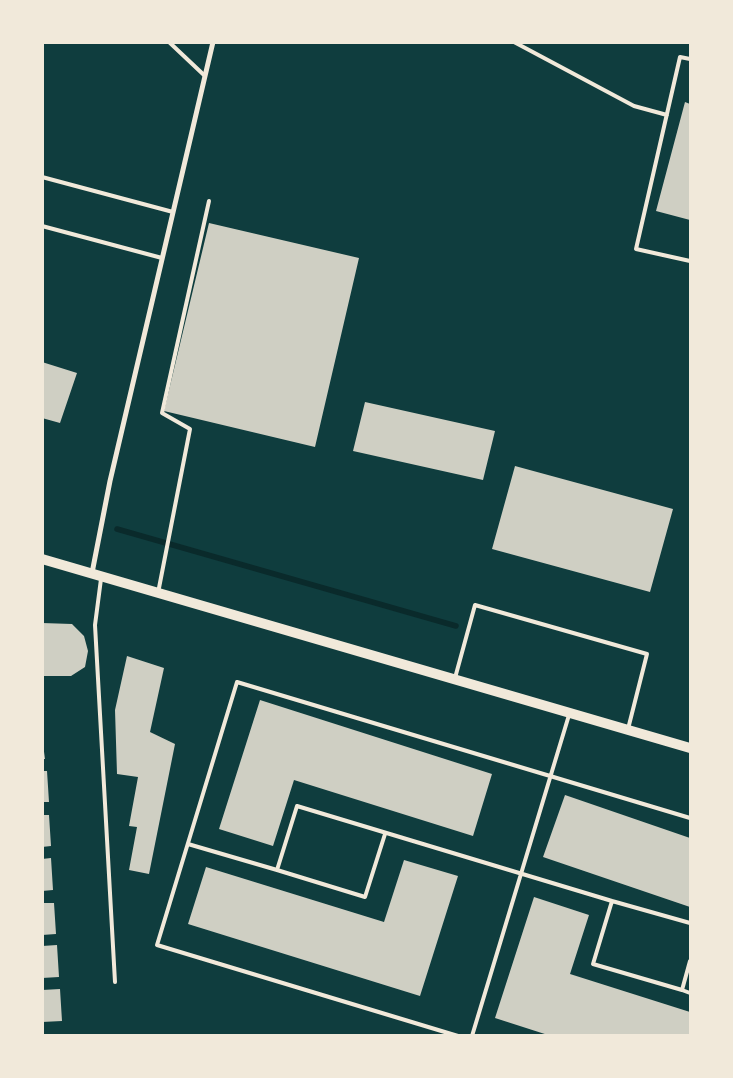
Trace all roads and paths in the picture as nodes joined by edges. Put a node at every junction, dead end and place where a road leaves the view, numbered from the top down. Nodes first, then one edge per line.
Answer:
1 (169, 42) edge
2 (213, 42) edge
3 (514, 42) edge
4 (690, 59) edge
5 (205, 76) junction
6 (667, 115) junction
7 (42, 177) edge
8 (210, 201) dead end
9 (173, 212) junction
10 (42, 226) edge
11 (162, 258) junction
12 (690, 261) edge
13 (42, 559) edge
14 (97, 575) junction
15 (158, 593) junction
16 (455, 679) junction
17 (569, 712) junction
18 (628, 729) junction
19 (690, 748) edge
20 (550, 776) junction
21 (690, 818) edge
22 (385, 834) junction
23 (188, 844) junction
24 (277, 870) junction
25 (521, 873) junction
26 (612, 901) junction
27 (690, 923) edge
28 (690, 961) edge
29 (115, 982) dead end
30 (682, 990) junction
31 (690, 993) edge
32 (458, 1036) edge
33 (472, 1036) edge

1 - 5 lane
2 - 5 street
3 - 6 lane
4 - 6 lane
5 - 9 street
6 - 12 lane
7 - 9 lane
8 - 15 lane
9 - 11 street
10 - 11 lane
11 - 14 street
13 - 14 main road
14 - 15 main road
14 - 29 lane
15 - 16 main road
16 - 17 main road
16 - 18 lane
17 - 18 main road
17 - 20 lane
18 - 19 main road
20 - 21 lane
20 - 23 lane
20 - 25 lane
22 - 24 lane
22 - 24 lane
22 - 25 lane
23 - 24 lane
23 - 32 lane
25 - 26 lane
25 - 33 lane
26 - 27 lane
26 - 30 lane
28 - 30 lane
30 - 31 lane

